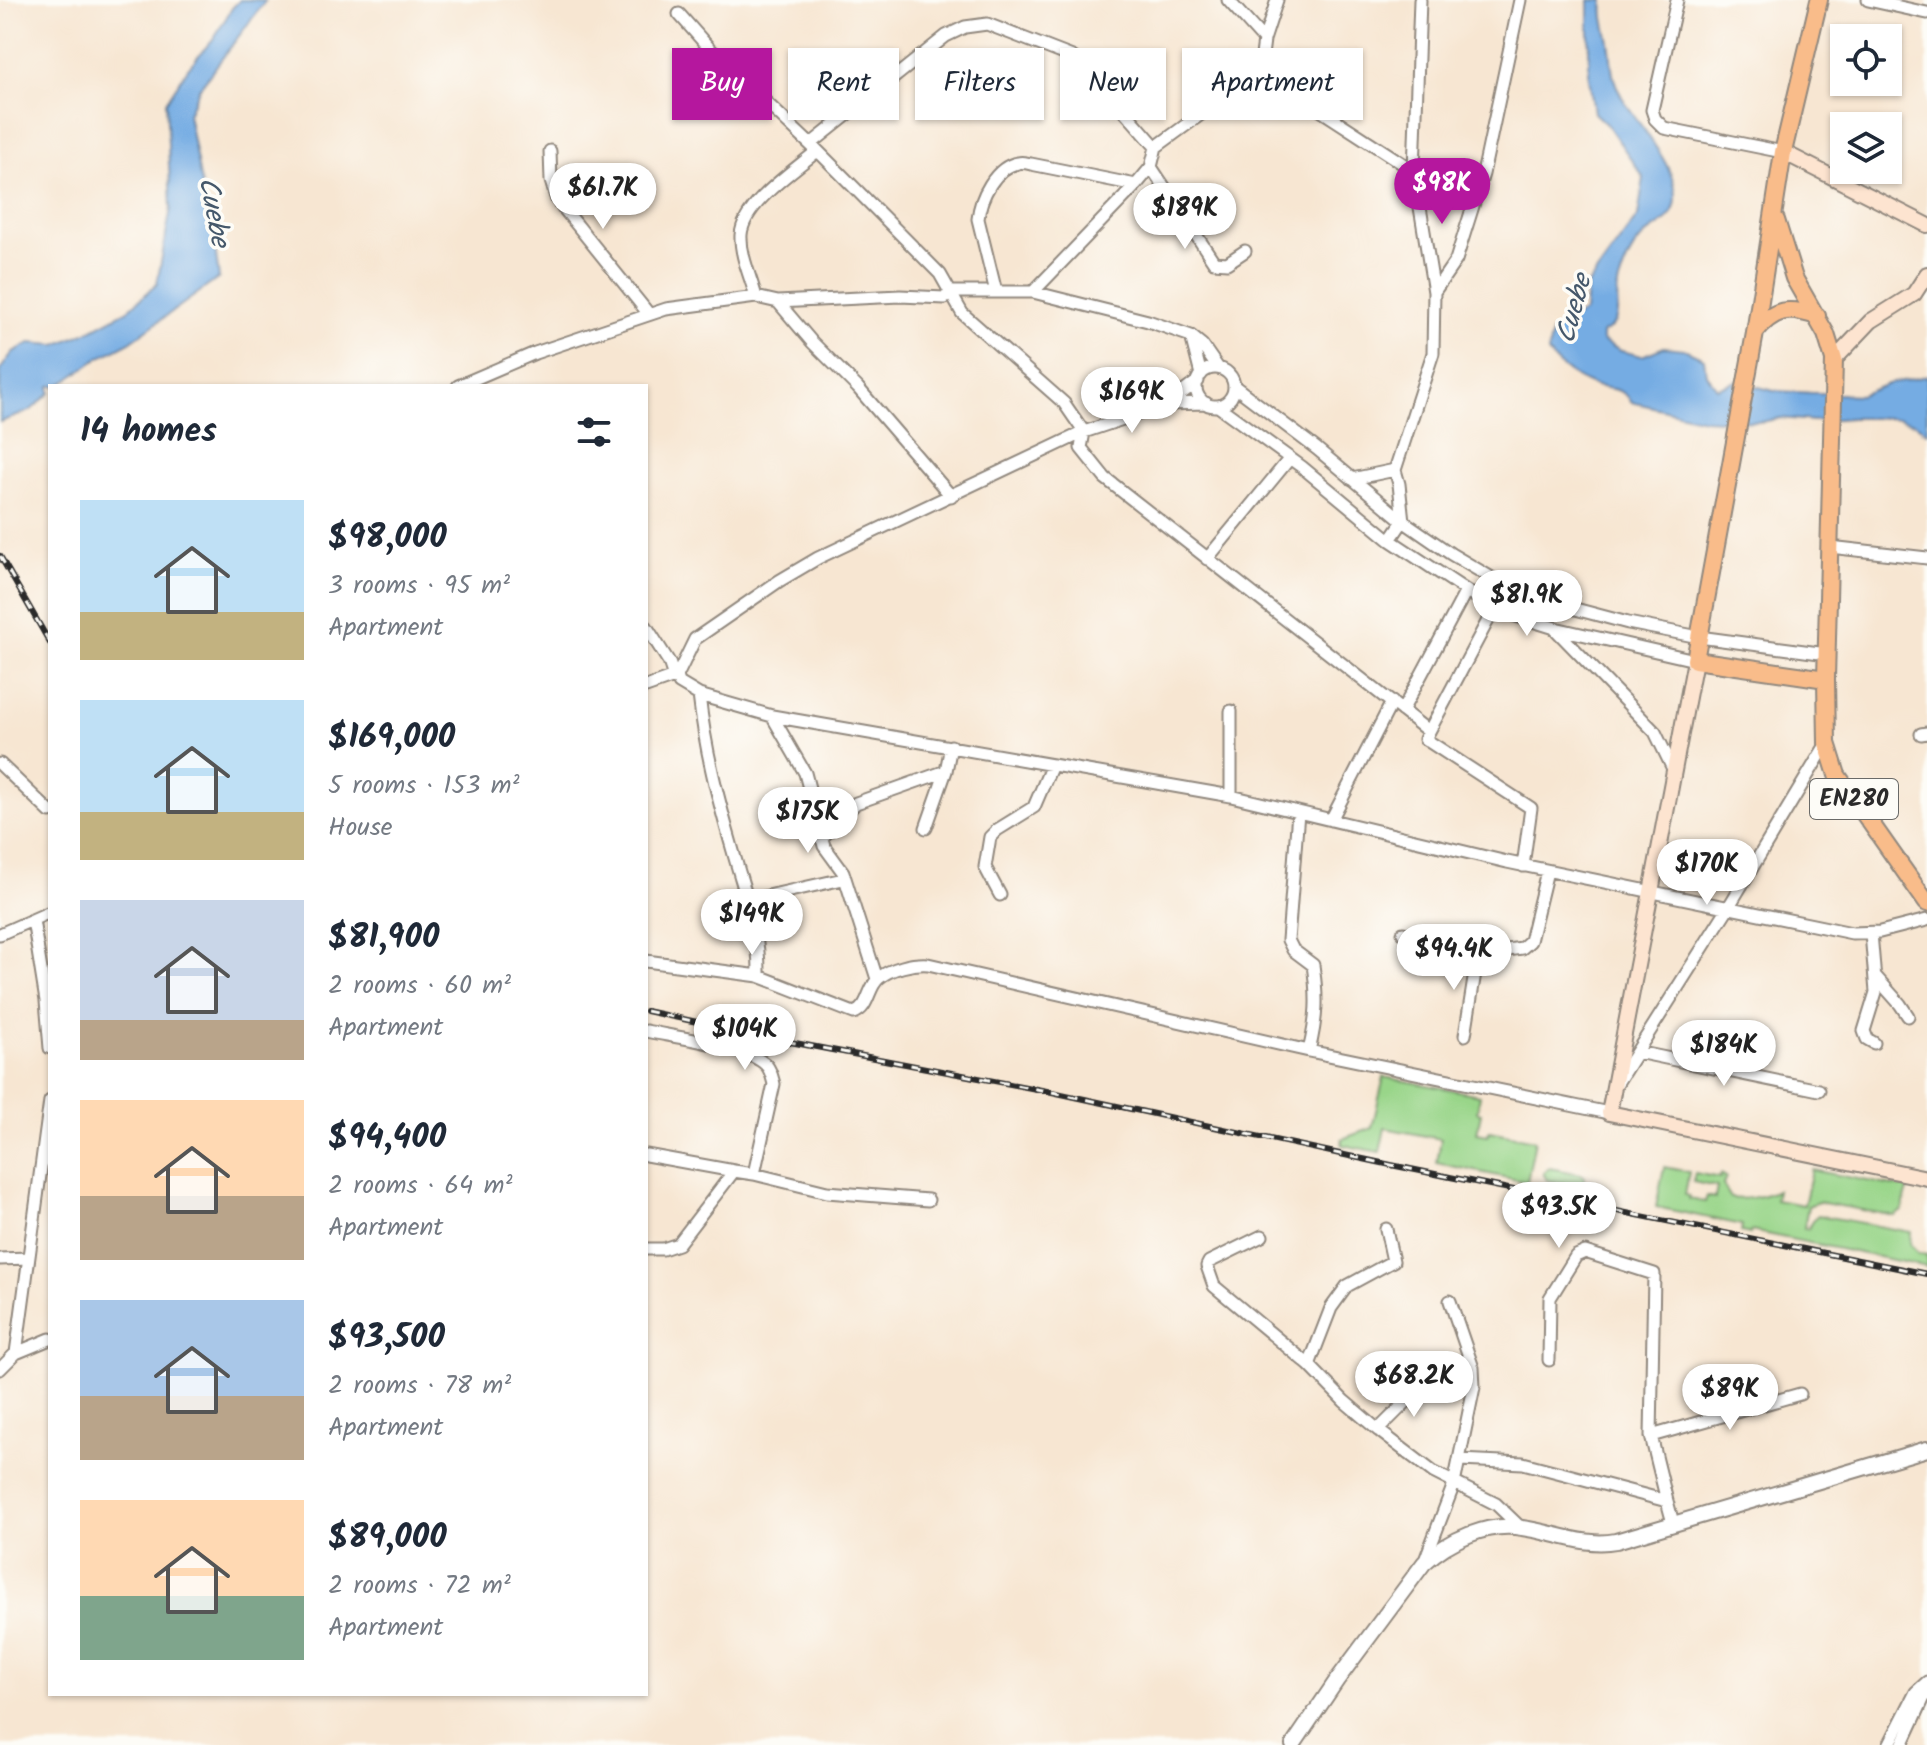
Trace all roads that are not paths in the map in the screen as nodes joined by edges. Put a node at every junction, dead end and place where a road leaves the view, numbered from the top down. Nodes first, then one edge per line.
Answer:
1 (1228, 0) edge
2 (1277, 0) edge
3 (1420, 0) edge
4 (1520, 0) edge
5 (1677, 0) edge
6 (1819, 0) edge
7 (1868, 0) edge
8 (1926, 9) edge
9 (679, 14) dead end
10 (1264, 40) junction
11 (1263, 48) edge
12 (1193, 120) edge
13 (1335, 120) edge
14 (1156, 147) junction
15 (814, 148) junction
16 (550, 151) dead end
17 (1783, 152) junction
18 (1151, 167) junction
19 (1414, 171) junction
20 (1136, 185) junction
21 (1775, 215) junction
22 (1927, 225) edge
23 (1245, 251) dead end
24 (1927, 274) edge
25 (953, 292) junction
26 (996, 292) junction
27 (1033, 292) junction
28 (1434, 292) junction
29 (756, 297) junction
30 (778, 302) junction
31 (648, 313) junction
32 (1817, 316) junction
33 (1755, 333) junction
34 (1191, 336) junction
35 (1834, 360) junction
36 (1218, 368) junction
37 (1199, 378) junction
38 (463, 384) edge
39 (1234, 386) junction
40 (1168, 404) junction
41 (1212, 404) junction
42 (1084, 432) junction
43 (1317, 449) junction
44 (1290, 458) junction
45 (1302, 467) junction
46 (1395, 470) junction
47 (1352, 479) junction
48 (951, 496) junction
49 (1403, 521) junction
50 (1390, 540) junction
51 (1830, 547) junction
52 (1927, 558) edge
53 (1207, 559) junction
54 (1466, 591) junction
55 (1519, 594) junction
56 (1494, 609) junction
57 (1512, 615) junction
58 (1555, 628) junction
59 (648, 629) edge
60 (1699, 637) junction
61 (1784, 649) junction
62 (1827, 654) junction
63 (1695, 660) junction
64 (1782, 672) junction
65 (676, 676) junction
66 (1826, 679) junction
67 (648, 686) edge
68 (699, 695) junction
69 (1392, 702) junction
70 (1231, 711) dead end
71 (1402, 711) junction
72 (772, 716) junction
73 (1428, 731) junction
74 (1655, 732) junction
75 (1681, 736) junction
76 (1827, 743) junction
77 (951, 746) junction
78 (0, 764) edge
79 (1052, 765) junction
80 (946, 771) junction
81 (1674, 772) junction
82 (1231, 796) junction
83 (48, 810) edge
84 (1298, 812) junction
85 (1331, 820) junction
86 (926, 828) dead end
87 (821, 839) junction
88 (1523, 866) junction
89 (1547, 871) junction
90 (843, 879) junction
91 (1650, 894) junction
92 (1000, 895) dead end
93 (746, 901) junction
94 (1927, 903) edge
95 (1728, 908) junction
96 (48, 913) edge
97 (33, 920) junction
98 (1927, 920) edge
99 (1403, 933) dead end
100 (1871, 933) junction
101 (0, 934) edge
102 (1478, 954) junction
103 (648, 961) edge
104 (759, 976) junction
105 (1876, 977) junction
106 (877, 979) junction
107 (1908, 1016) dead end
108 (648, 1031) edge
109 (48, 1033) edge
110 (1465, 1035) dead end
111 (1874, 1043) dead end
112 (1309, 1051) junction
113 (1637, 1052) junction
114 (1614, 1087) junction
115 (1819, 1090) dead end
116 (1609, 1113) junction
117 (48, 1115) edge
118 (648, 1155) edge
119 (734, 1171) junction
120 (754, 1174) junction
121 (1927, 1178) edge
122 (928, 1200) dead end
123 (1386, 1229) dead end
124 (1262, 1236) dead end
125 (648, 1249) edge
126 (28, 1258) junction
127 (0, 1259) edge
128 (1450, 1301) dead end
129 (48, 1340) edge
130 (16, 1353) junction
131 (1549, 1360) dead end
132 (1309, 1365) junction
133 (0, 1369) edge
134 (1426, 1382) dead end
135 (1800, 1394) dead end
136 (1378, 1430) junction
137 (1651, 1436) junction
138 (1927, 1449) edge
139 (1460, 1460) junction
140 (1454, 1484) junction
141 (1667, 1501) junction
142 (1673, 1523) junction
143 (1520, 1527) junction
144 (1424, 1563) junction
145 (1927, 1682) edge
146 (1927, 1691) edge
147 (1293, 1745) edge
148 (1889, 1745) edge
149 (1902, 1745) edge

1 - 10 street
2 - 10 street
3 - 19 street
4 - 28 street
5 - 17 street
6 - 17 main road, EN280
7 - 8 street
9 - 15 street
10 - 11 street
12 - 14 street
13 - 19 street
14 - 15 street
14 - 18 street
15 - 25 street
15 - 29 street
16 - 31 street
17 - 21 main road, EN280
17 - 22 main road
18 - 20 street
18 - 23 street
19 - 28 street
20 - 26 street
20 - 27 street
21 - 32 main road, EN280
21 - 33 main road, EN280
24 - 35 main road
25 - 26 street
25 - 30 street
25 - 42 street
26 - 27 street
27 - 34 street
28 - 46 street
29 - 30 street
29 - 31 street
30 - 48 street
31 - 38 street
32 - 33 main road
32 - 35 main road, EN280
33 - 60 main road, EN280
34 - 36 street
34 - 37 street
35 - 51 main road, EN280
36 - 37 street
36 - 39 street
37 - 40 street
37 - 41 street
39 - 41 street
39 - 43 street
40 - 41 street
40 - 42 street
41 - 44 street
42 - 48 street
42 - 53 street
43 - 45 street
43 - 47 street
44 - 45 street
44 - 53 street
45 - 50 street
46 - 47 street
46 - 49 street
47 - 49 street
48 - 65 street
49 - 50 street
49 - 55 street
50 - 54 street
51 - 52 street
51 - 62 main road, EN280
53 - 69 street
54 - 56 street
54 - 71 street
55 - 57 street
55 - 60 street
56 - 57 street
56 - 73 street
57 - 58 street
58 - 63 street
58 - 74 street
59 - 65 street
60 - 61 street
60 - 63 main road, EN280
61 - 62 street
61 - 64 street
62 - 66 main road, EN280
63 - 64 main road
63 - 75 main road
64 - 66 main road
65 - 67 street
65 - 68 street
66 - 76 main road, EN280
68 - 72 street
68 - 93 street
69 - 71 street
69 - 85 street
70 - 82 street
71 - 73 street
72 - 77 street
72 - 87 street
73 - 88 street
74 - 75 street
74 - 81 street
75 - 81 main road
76 - 94 main road, EN280
76 - 95 street
77 - 79 street
77 - 80 street
78 - 83 street
79 - 82 street
79 - 92 street
80 - 86 street
80 - 87 street
81 - 91 main road
82 - 84 street
84 - 85 street
84 - 112 street
85 - 88 street
87 - 90 street
88 - 89 street
89 - 91 street
89 - 102 street
90 - 93 street
90 - 106 street
91 - 95 street
91 - 114 main road
93 - 104 street
95 - 100 street
95 - 113 street
96 - 97 street
97 - 101 street
97 - 109 street
98 - 100 street
99 - 102 street
100 - 105 street
102 - 110 street
103 - 104 street
104 - 106 street
105 - 107 street
105 - 111 street
106 - 112 street
108 - 120 street
112 - 116 street
113 - 114 street
113 - 115 street
114 - 116 main road
116 - 121 main road
117 - 126 street
118 - 119 street
119 - 120 street
119 - 125 street
120 - 122 street
123 - 132 street
124 - 132 street
126 - 127 street
126 - 130 street
128 - 139 street
129 - 130 street
130 - 133 street
131 - 137 street
132 - 136 street
134 - 136 street
135 - 137 street
136 - 140 street
137 - 141 street
138 - 142 street
139 - 140 street
139 - 141 street
140 - 143 street
140 - 144 street
141 - 142 street
142 - 143 street
143 - 144 street
144 - 147 street
145 - 148 street
146 - 149 street

